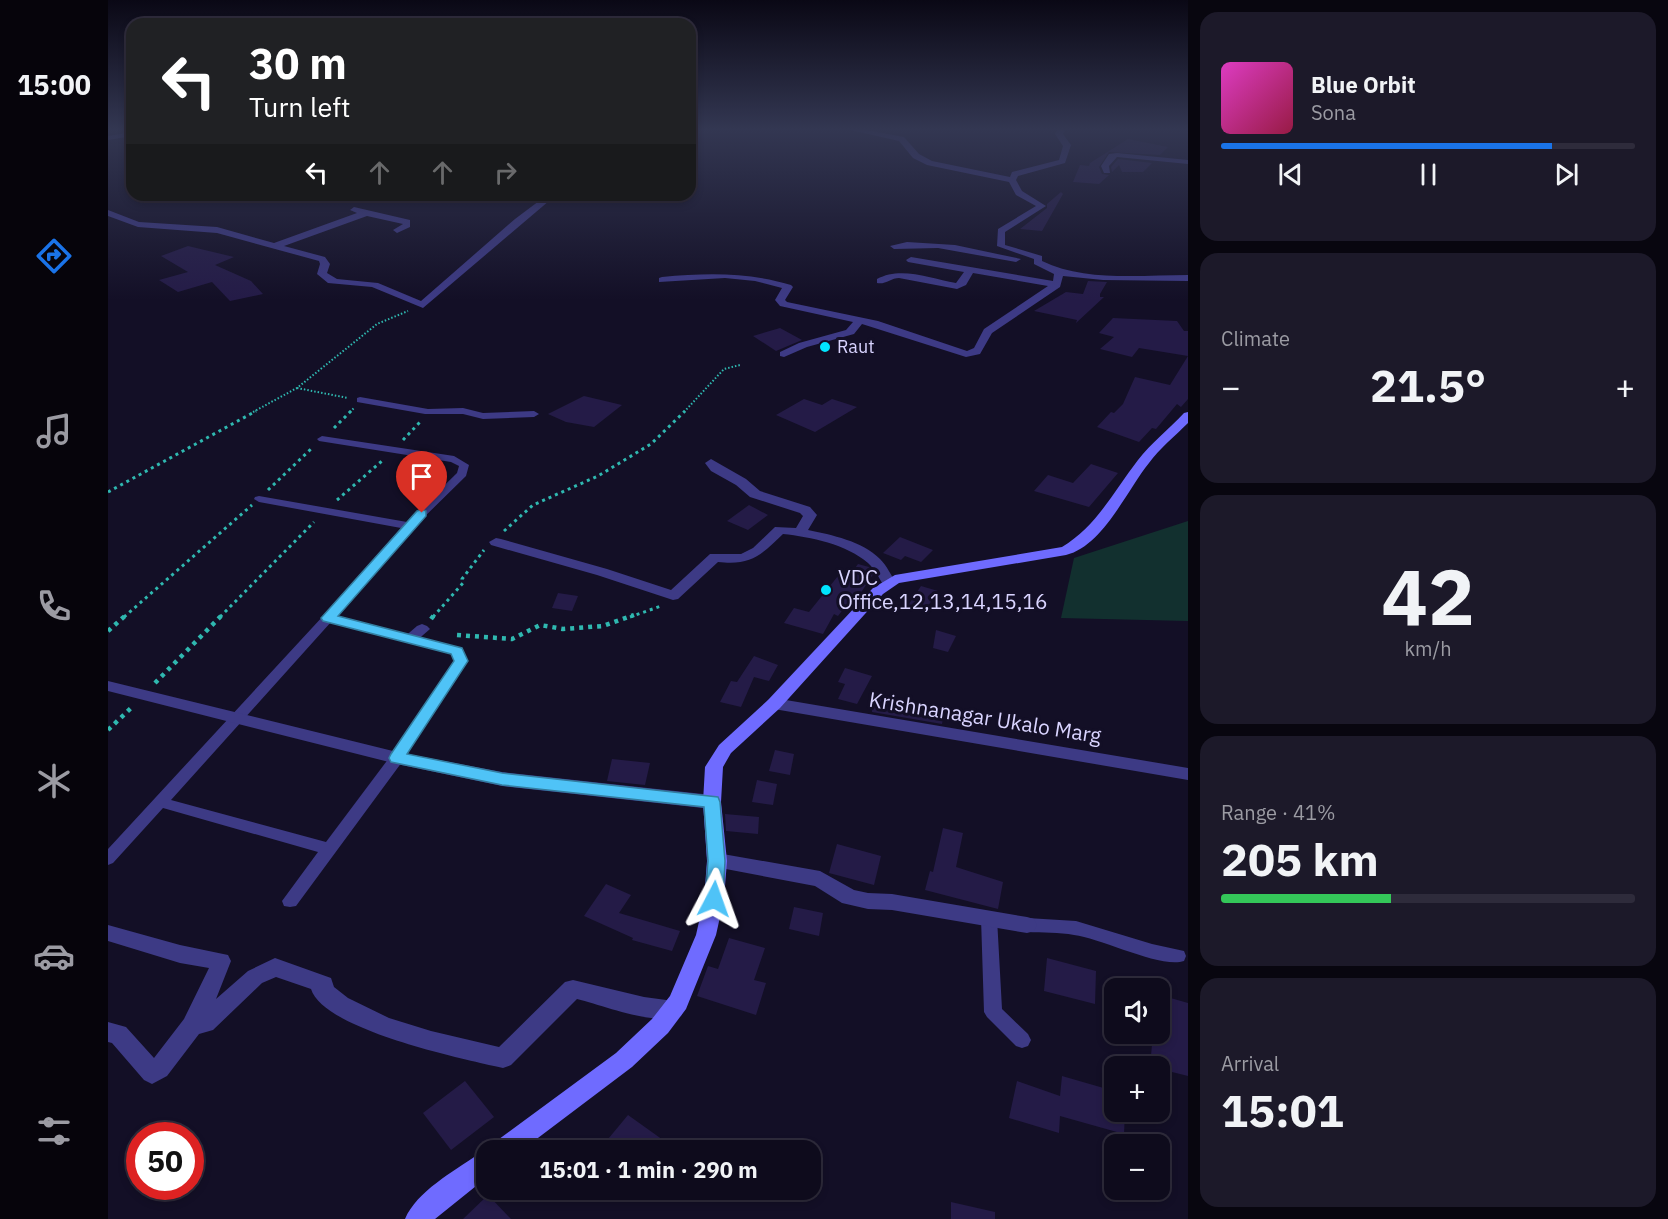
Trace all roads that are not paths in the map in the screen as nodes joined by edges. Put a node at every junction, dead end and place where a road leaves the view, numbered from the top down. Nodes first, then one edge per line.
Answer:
1 (1015, 186) edge
2 (544, 201) edge
3 (354, 210) dead end
4 (108, 213) edge
5 (366, 213) junction
6 (397, 230) dead end
7 (274, 246) junction
8 (894, 246) dead end
9 (911, 260) dead end
10 (1037, 262) junction
11 (969, 271) junction
12 (1059, 273) junction
13 (1188, 278) edge
14 (662, 280) dead end
15 (880, 281) dead end
16 (1057, 285) junction
17 (860, 320) junction
18 (784, 354) dead end
19 (360, 400) dead end
20 (534, 414) dead end
21 (1188, 416) edge
22 (322, 439) dead end
23 (711, 463) dead end
24 (259, 499) dead end
25 (409, 526) junction
26 (801, 531) junction
27 (496, 542) road end
28 (889, 583) junction
29 (328, 618) junction
30 (108, 686) edge
31 (774, 705) junction
32 (237, 717) junction
33 (397, 758) junction
34 (1188, 774) edge
35 (160, 802) junction
36 (712, 802) junction
37 (329, 849) junction
38 (108, 859) edge
39 (717, 861) junction
40 (290, 901) dead end
41 (989, 918) junction
42 (1027, 925) joint
43 (108, 933) edge
44 (1178, 956) dead end
45 (672, 1009) junction
46 (192, 1026) junction
47 (108, 1032) edge
48 (1022, 1040) dead end
49 (516, 1140) edge
50 (476, 1170) edge
51 (418, 1219) edge

1 - 10 street
2 - 7 street
3 - 5 street
4 - 7 street
5 - 6 street
5 - 7 street
8 - 10 street
9 - 11 street
10 - 12 street
11 - 15 street
11 - 16 street
12 - 13 street
12 - 16 street
14 - 17 street
16 - 17 street
17 - 18 street
19 - 20 lane
21 - 28 main road
22 - 25 lane
23 - 26 street
24 - 25 lane
25 - 29 lane
26 - 27 street
26 - 28 street
28 - 31 main road
29 - 32 lane
29 - 33 lane
30 - 32 street
31 - 34 street, Krishnanagar Ukalo Marg
31 - 36 main road
32 - 33 street
32 - 35 lane
33 - 36 street
33 - 37 lane
35 - 37 lane
35 - 38 lane
36 - 39 main road
37 - 40 lane
39 - 41 street
39 - 45 main road
41 - 42 street
41 - 48 lane
42 - 44 lane
43 - 46 street
45 - 46 street
45 - 49 main road
46 - 47 street
50 - 51 main road

